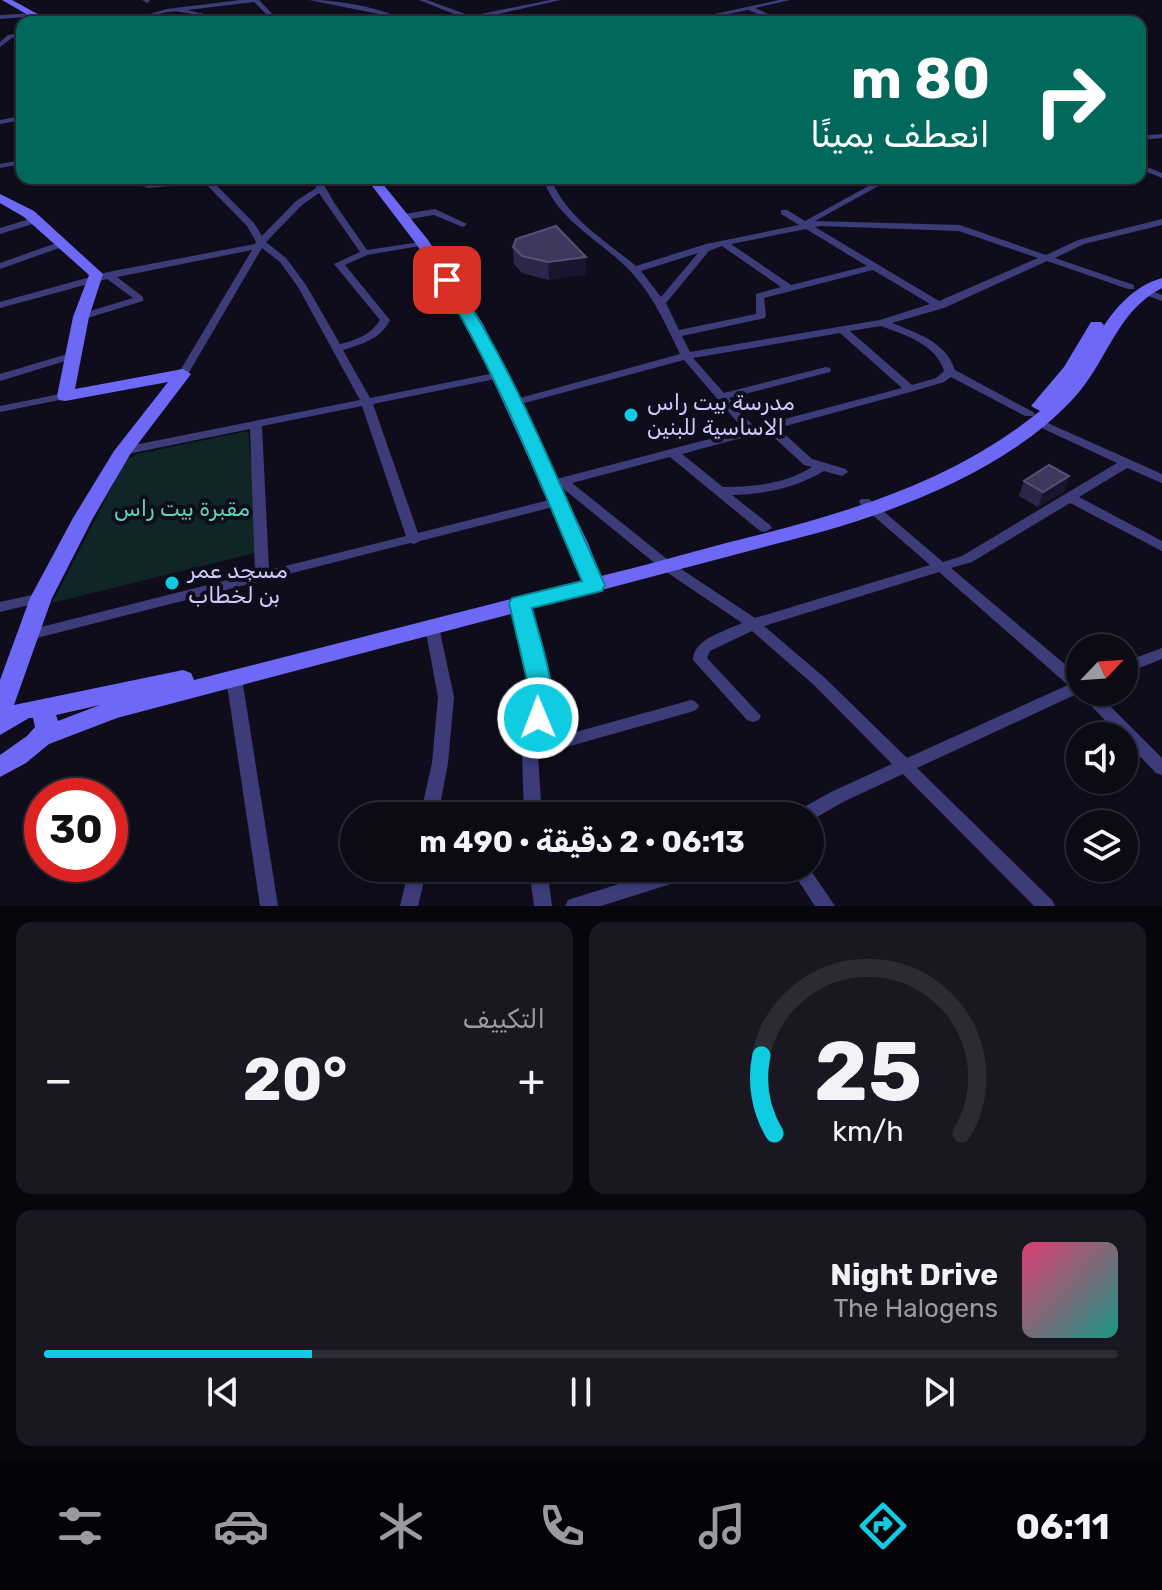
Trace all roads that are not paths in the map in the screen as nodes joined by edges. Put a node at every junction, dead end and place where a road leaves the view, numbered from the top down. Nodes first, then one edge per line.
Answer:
1 (6, 0) edge
2 (177, 0) edge
3 (255, 0) edge
4 (312, 0) edge
5 (422, 0) edge
6 (558, 0) edge
7 (787, 0) edge
8 (749, 8) junction
9 (179, 9) junction
10 (167, 11) junction
11 (37, 15) joint
12 (18, 16) edge
13 (148, 16) edge
14 (207, 16) edge
15 (271, 16) edge
16 (391, 16) edge
17 (464, 16) edge
18 (491, 16) edge
19 (710, 16) edge
20 (768, 16) edge
21 (143, 184) edge
22 (168, 184) edge
23 (212, 184) edge
24 (318, 184) edge
25 (377, 184) edge
26 (549, 184) edge
27 (878, 184) edge
28 (319, 190) junction
29 (1, 199) edge
30 (784, 212) dead end
31 (404, 217) junction
32 (36, 220) junction
33 (1162, 222) edge
34 (463, 224) dead end
35 (802, 225) junction
36 (0, 231) edge
37 (423, 243) junction
38 (62, 244) junction
39 (260, 244) junction
40 (720, 244) junction
41 (365, 253) junction
42 (1045, 258) junction
43 (0, 266) edge
44 (873, 267) junction
45 (635, 270) junction
46 (1162, 273) edge
47 (102, 277) junction
48 (790, 289) junction
49 (1150, 289) edge
50 (661, 303) junction
51 (0, 305) edge
52 (940, 306) junction
53 (81, 317) junction
54 (882, 323) junction
55 (842, 330) junction
56 (676, 334) junction
57 (336, 349) junction
58 (71, 356) junction
59 (686, 356) junction
60 (826, 370) dead end
61 (950, 372) junction
62 (183, 374) junction
63 (500, 375) junction
64 (0, 378) edge
65 (910, 389) junction
66 (65, 396) junction
67 (724, 396) junction
68 (367, 403) junction
69 (513, 403) junction
70 (0, 409) edge
71 (1033, 418) junction
72 (256, 424) junction
73 (769, 426) junction
74 (751, 431) junction
75 (123, 451) junction
76 (672, 452) junction
77 (1126, 463) junction
78 (821, 467) junction
79 (842, 472) dead end
80 (1162, 479) edge
81 (556, 483) junction
82 (722, 491) junction
83 (1069, 497) junction
84 (557, 502) junction
85 (868, 506) junction
86 (765, 528) junction
87 (414, 540) junction
88 (1162, 547) edge
89 (663, 562) junction
90 (943, 569) junction
91 (262, 577) junction
92 (586, 583) junction
93 (41, 598) junction
94 (520, 603) junction
95 (0, 607) edge
96 (753, 624) junction
97 (432, 627) junction
98 (25, 636) junction
99 (1162, 653) edge
100 (1138, 662) edge
101 (15, 671) junction
102 (1066, 674) edge
103 (234, 678) junction
104 (1066, 692) edge
105 (691, 706) dead end
106 (1100, 706) edge
107 (36, 708) junction
108 (0, 712) edge
109 (753, 716) dead end
110 (0, 726) edge
111 (42, 737) junction
112 (530, 751) junction
113 (903, 766) junction
114 (0, 767) edge
115 (1162, 768) edge
116 (432, 802) edge
117 (532, 802) edge
118 (824, 806) edge
119 (415, 882) edge
120 (540, 882) edge
121 (651, 882) edge
122 (809, 882) edge
123 (269, 906) edge
124 (409, 906) edge
125 (543, 906) edge
126 (574, 906) edge
127 (826, 906) edge
128 (1046, 906) edge

1 - 11 street
2 - 10 street
3 - 9 street
3 - 15 street
4 - 16 street
5 - 17 street
6 - 18 street
7 - 8 street
8 - 19 street
8 - 20 street
9 - 10 street
9 - 14 street
10 - 13 street
11 - 12 street
21 - 22 street
23 - 39 street
24 - 28 street
25 - 31 street
26 - 45 street
27 - 35 street
28 - 39 street
28 - 41 street
29 - 32 street
30 - 35 street
31 - 34 street
31 - 37 street
32 - 36 street
32 - 38 street
33 - 42 street
35 - 40 street
35 - 42 street
35 - 44 street
37 - 41 street
37 - 63 street
38 - 43 street
38 - 47 street
39 - 47 street
39 - 57 street
39 - 62 street
40 - 45 street
40 - 48 street
40 - 50 street
41 - 57 street
42 - 49 street
42 - 52 street
44 - 48 street
44 - 52 street
45 - 50 street
46 - 49 street
47 - 51 street
47 - 53 street
47 - 53 street
48 - 56 street
49 - 71 street
50 - 56 street
52 - 54 street
53 - 58 street
54 - 55 street
54 - 61 street
55 - 59 street
55 - 65 street
56 - 59 street
57 - 68 street
58 - 64 street
58 - 66 street
59 - 67 street
59 - 69 street
60 - 67 street
61 - 65 street
61 - 71 street
62 - 66 street
62 - 75 street
63 - 68 street
63 - 69 street
65 - 73 street
66 - 70 street
67 - 74 street
68 - 72 street
68 - 87 street
69 - 81 street
71 - 77 street
71 - 85 street
72 - 75 street
72 - 91 street
73 - 74 street
73 - 78 street
74 - 76 street
75 - 93 street
76 - 81 street
76 - 82 street
77 - 80 street
77 - 83 street
78 - 79 street
78 - 82 street
81 - 84 street
81 - 89 street
82 - 86 street
83 - 88 street
83 - 90 street
84 - 87 street
84 - 92 street
85 - 86 street
85 - 89 street
85 - 90 street
86 - 89 street
87 - 91 street
89 - 92 street
89 - 96 street
90 - 96 street
90 - 102 street
91 - 98 street
92 - 94 street
92 - 107 street
93 - 95 street
93 - 98 street
94 - 97 street
94 - 112 street
96 - 109 street
96 - 113 street
97 - 103 street
97 - 116 street
98 - 101 street
99 - 100 street
101 - 107 street
101 - 108 street
103 - 111 street
103 - 123 street
104 - 113 street
105 - 112 street
106 - 115 street
107 - 110 street
107 - 111 street
111 - 114 street
112 - 117 street
113 - 118 street
113 - 128 street
119 - 124 street
120 - 125 street
121 - 126 street
122 - 127 street

